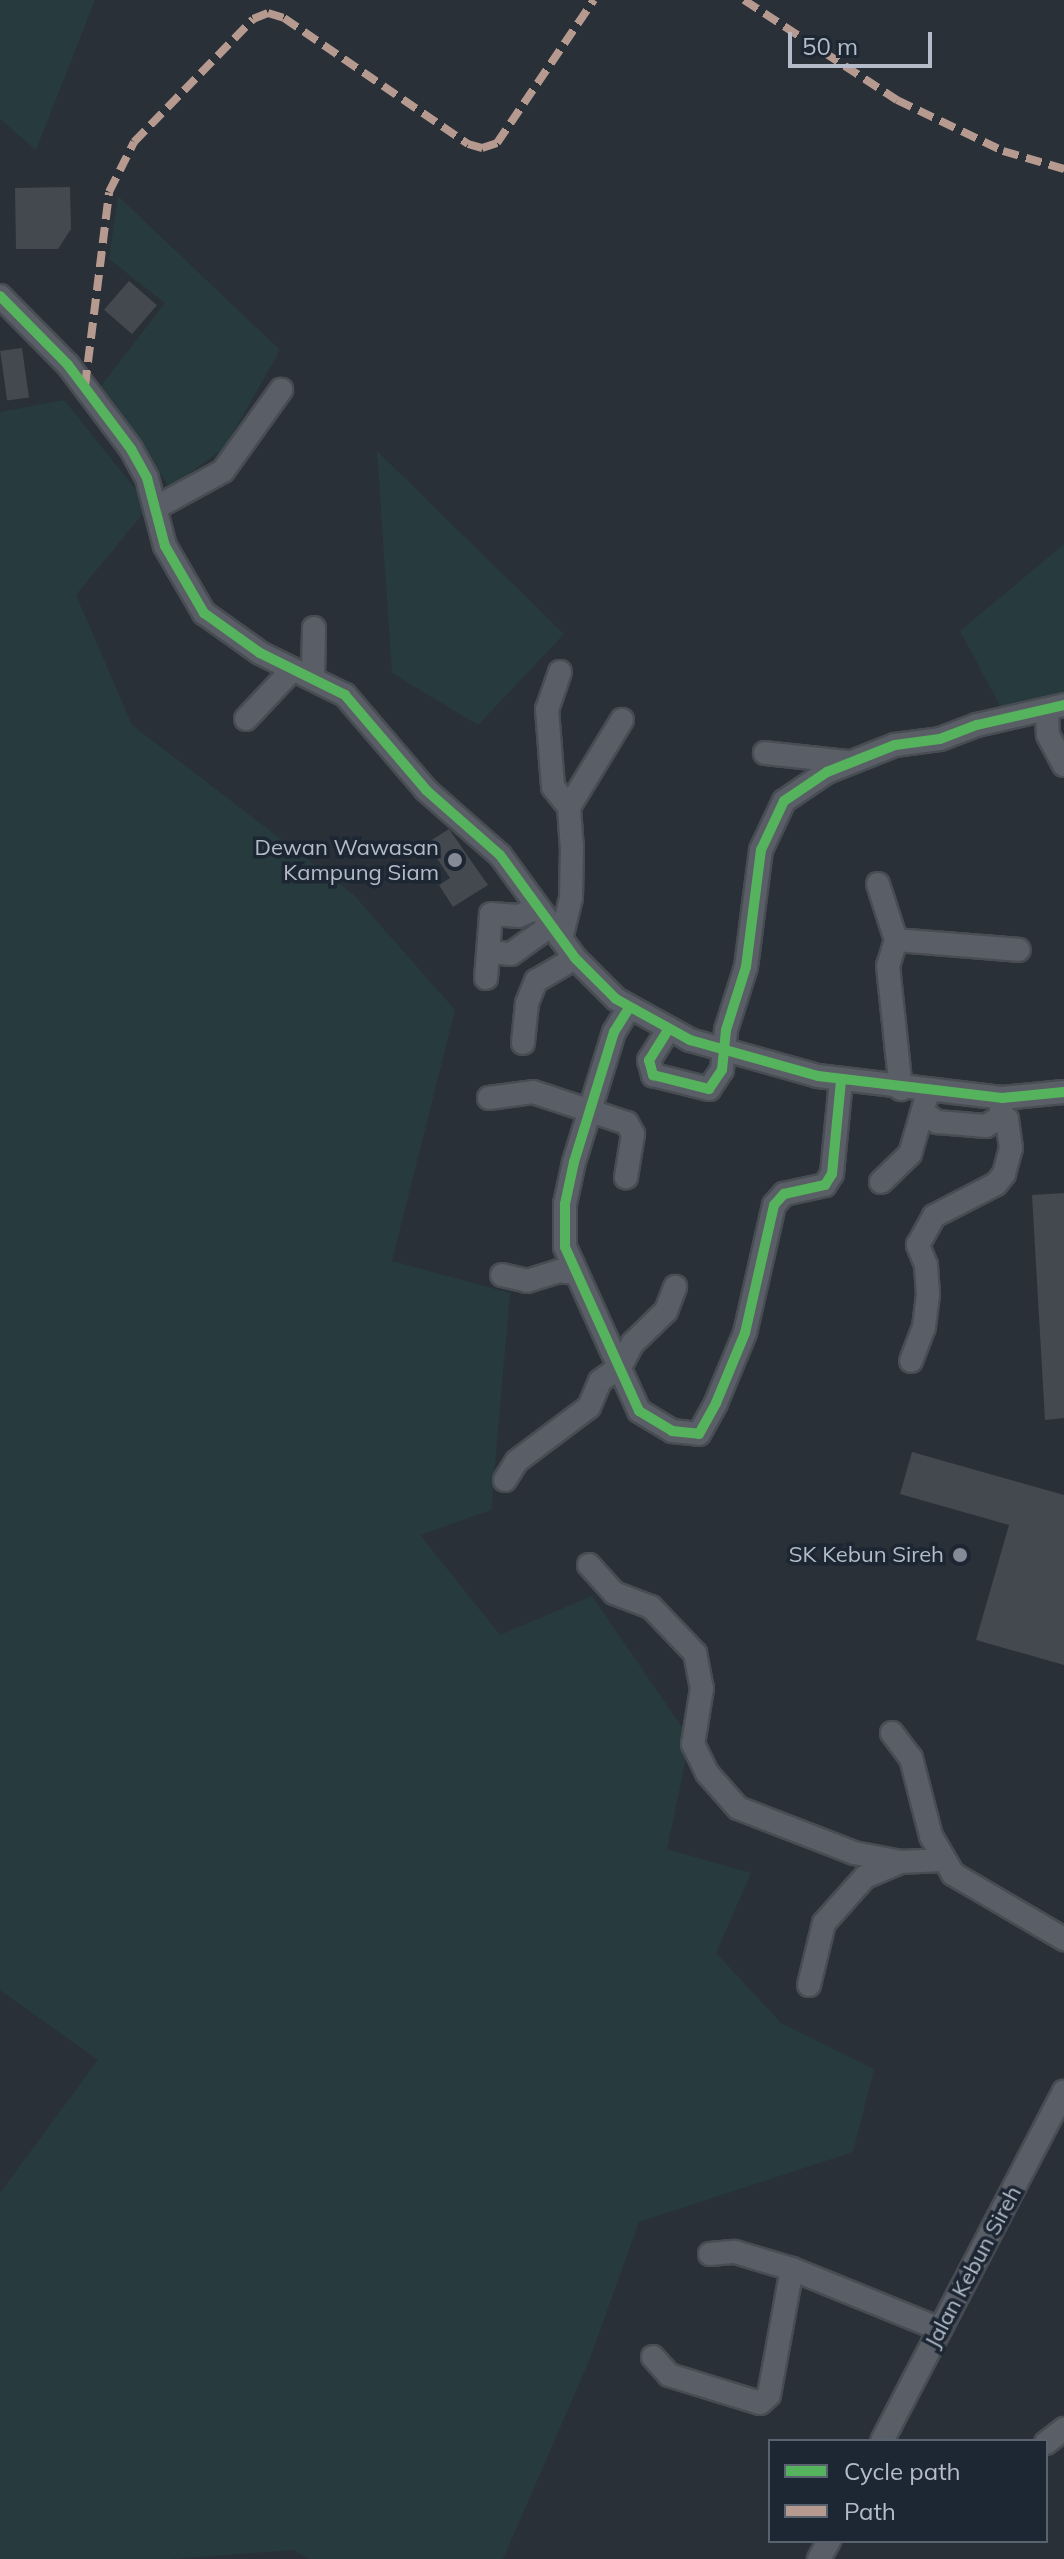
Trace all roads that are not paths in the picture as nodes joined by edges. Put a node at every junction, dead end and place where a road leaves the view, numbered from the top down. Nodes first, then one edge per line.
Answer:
1 (0, 296) edge
2 (281, 390) dead end
3 (157, 507) junction
4 (314, 628) dead end
5 (560, 672) dead end
6 (302, 674) junction
7 (1055, 708) edge
8 (246, 719) dead end
9 (622, 720) dead end
10 (765, 753) dead end
11 (849, 762) junction
12 (1064, 765) edge
13 (569, 807) junction
14 (878, 884) dead end
15 (536, 908) junction
16 (556, 932) junction
17 (896, 940) junction
18 (1019, 950) dead end
19 (491, 952) junction
20 (575, 958) junction
21 (486, 978) dead end
22 (629, 1008) junction
23 (668, 1030) junction
24 (523, 1043) dead end
25 (722, 1051) junction
26 (841, 1080) junction
27 (901, 1089) junction
28 (1064, 1092) edge
29 (489, 1098) dead end
30 (926, 1102) junction
31 (1001, 1108) junction
32 (590, 1113) junction
33 (626, 1177) dead end
34 (881, 1182) dead end
35 (576, 1273) junction
36 (502, 1275) dead end
37 (675, 1287) dead end
38 (911, 1361) dead end
39 (620, 1367) junction
40 (505, 1480) dead end
41 (589, 1565) dead end
42 (892, 1733) dead end
43 (942, 1860) junction
44 (901, 1862) junction
45 (1064, 1939) edge
46 (809, 1985) dead end
47 (1063, 2096) edge
48 (710, 2254) dead end
49 (792, 2269) junction
50 (940, 2329) junction
51 (653, 2357) dead end
52 (1064, 2429) edge
53 (883, 2439) edge
54 (1048, 2441) edge

1 - 3 street
2 - 3 street
3 - 6 street
4 - 6 street
5 - 13 street
6 - 8 street
6 - 15 street
7 - 11 street
7 - 12 street
9 - 13 street
10 - 11 street
11 - 25 street
13 - 16 street
14 - 17 street
15 - 16 street
15 - 19 street
16 - 19 street
16 - 20 street
17 - 18 street
17 - 27 street
19 - 21 street
20 - 22 street
20 - 24 street
22 - 23 street
22 - 32 street
23 - 25 street
23 - 25 street
25 - 26 street
26 - 27 street
26 - 39 street
27 - 30 street
28 - 31 street
29 - 32 street
30 - 31 street
30 - 31 street
30 - 34 street
31 - 38 street
32 - 33 street
32 - 35 street
35 - 36 street
35 - 39 street
37 - 39 street
39 - 40 street
41 - 44 street
42 - 43 street
43 - 44 street
43 - 45 street
44 - 46 street
47 - 50 street, Jalan Kebun Sireh
48 - 49 street
49 - 50 street
49 - 51 street
50 - 53 street, Jalan Kebun Sireh
52 - 54 street

